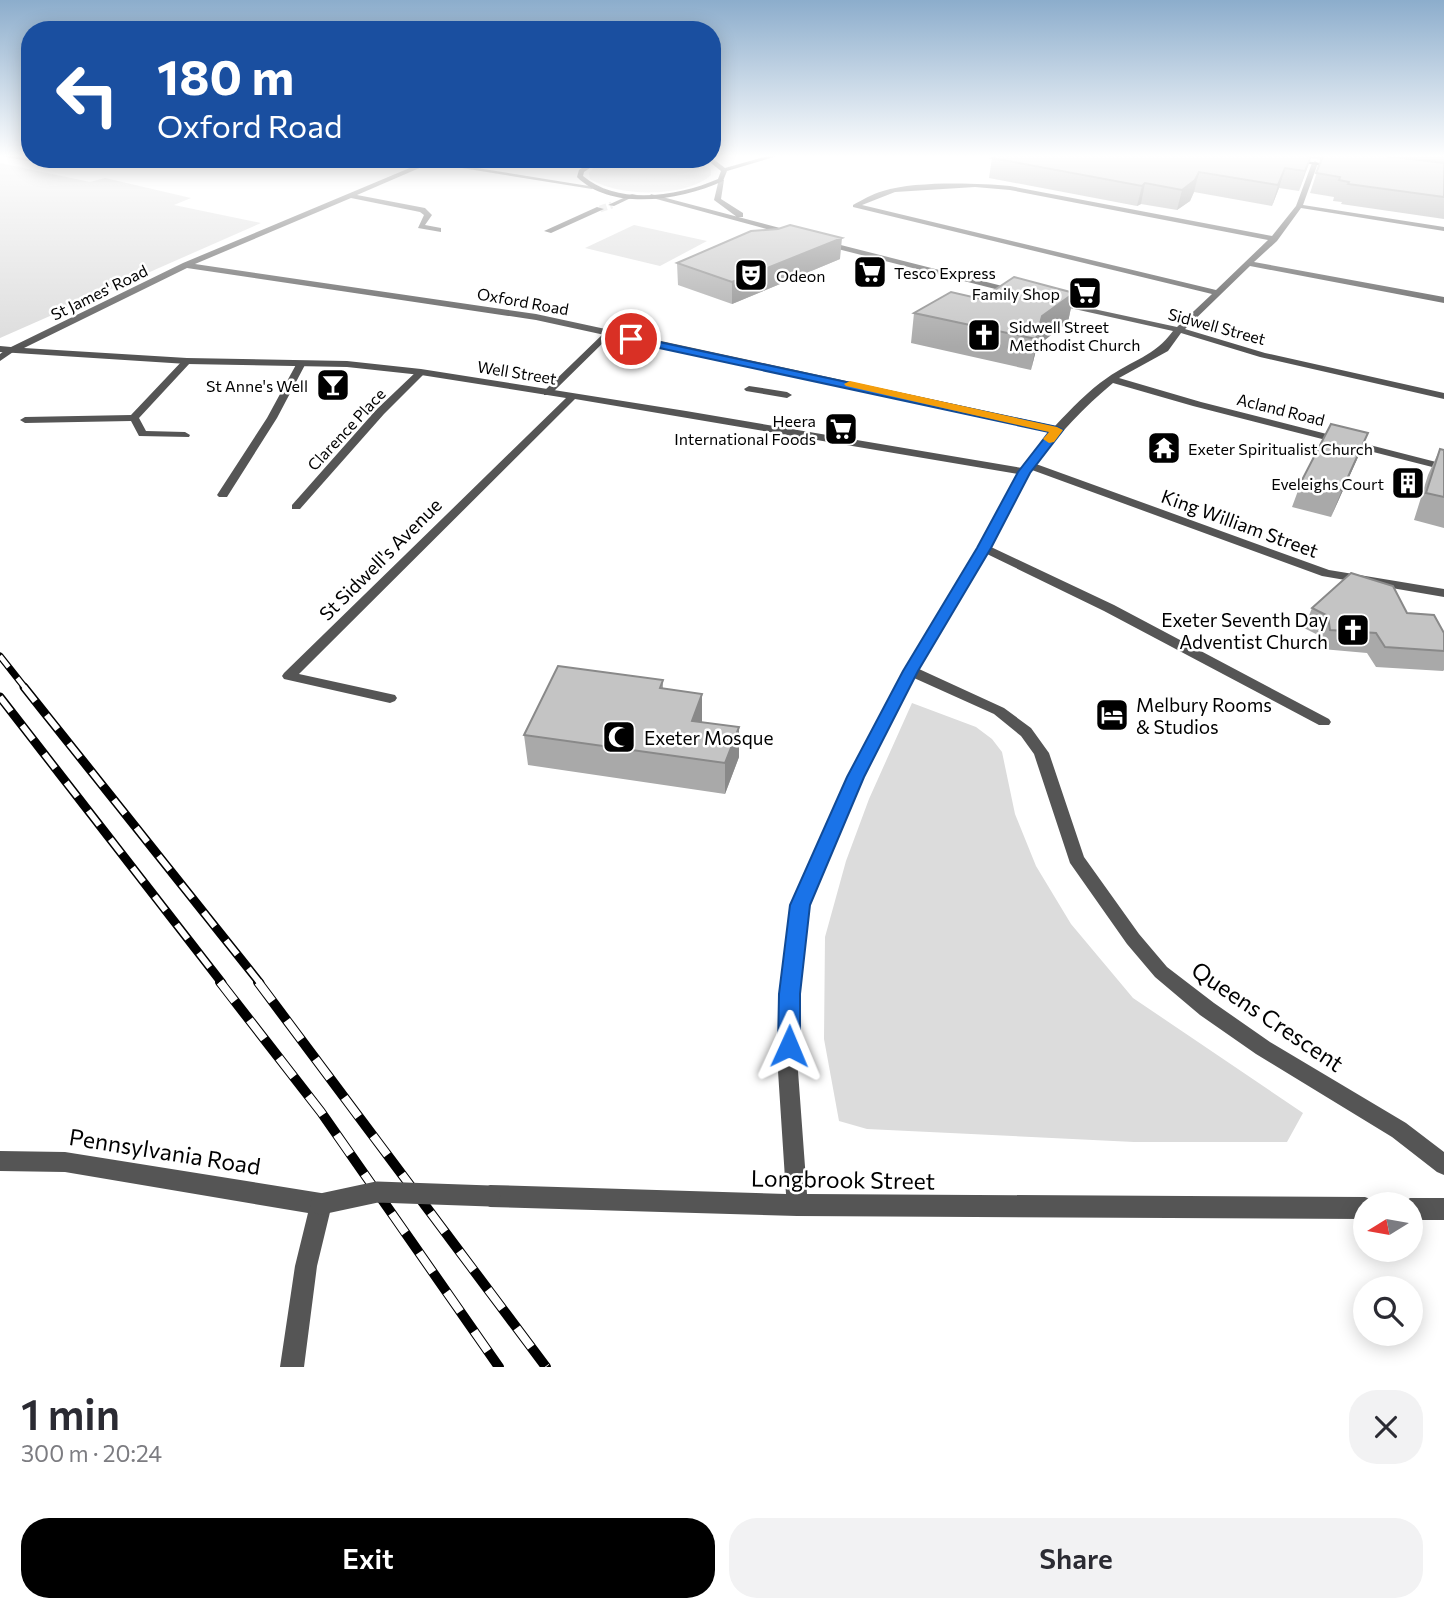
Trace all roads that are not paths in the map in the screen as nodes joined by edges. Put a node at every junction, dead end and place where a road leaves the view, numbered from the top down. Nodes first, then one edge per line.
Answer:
1 (290, 220) edge
2 (425, 220) edge
3 (574, 220) edge
4 (741, 220) edge
5 (756, 220) edge
6 (909, 220) edge
7 (1168, 220) edge
8 (1289, 220) edge
9 (1386, 220) edge
10 (1444, 229) edge
11 (438, 230) dead end
12 (780, 230) junction
13 (548, 231) dead end
14 (805, 238) edge
15 (1274, 240) junction
16 (818, 241) edge
17 (1251, 264) junction
18 (186, 265) junction
19 (1218, 293) junction
20 (1030, 295) edge
21 (1043, 299) edge
22 (1444, 300) edge
23 (1179, 331) junction
24 (608, 334) junction
25 (5, 350) edge
26 (0, 358) edge
27 (187, 360) junction
28 (301, 363) junction
29 (421, 372) junction
30 (1111, 379) junction
31 (749, 389) dead end
32 (547, 393) junction
33 (787, 395) dead end
34 (1444, 396) edge
35 (572, 397) junction
36 (134, 418) junction
37 (25, 420) dead end
38 (1057, 430) junction
39 (185, 435) dead end
40 (1444, 467) edge
41 (1026, 469) junction
42 (222, 495) dead end
43 (296, 508) dead end
44 (984, 548) junction
45 (1444, 593) edge
46 (911, 671) junction
47 (390, 698) dead end
48 (1324, 722) dead end
49 (0, 1161) edge
50 (1444, 1164) edge
51 (321, 1204) junction
52 (797, 1205) junction
53 (1353, 1208) edge
54 (1423, 1209) edge
55 (1444, 1209) edge
56 (292, 1367) edge

1 - 18 street, St James' Road
2 - 11 street
3 - 13 street
4 - 12 street
5 - 12 street
6 - 19 street
7 - 15 street
8 - 15 street
9 - 10 street
12 - 14 street
15 - 17 street
16 - 20 street
17 - 19 street
17 - 22 street
18 - 24 street, Oxford Road
18 - 25 street, St James' Road
19 - 23 street
21 - 23 street, Sidwell Street
23 - 30 street
23 - 34 street, Sidwell Street
24 - 32 street
24 - 38 street, Oxford Road
25 - 26 street, St James' Road
25 - 27 street, Well Street
27 - 28 street, Well Street
27 - 36 street
28 - 29 street, Well Street
28 - 42 street
29 - 32 street, Well Street
29 - 43 street, Clarence Place
30 - 38 street
30 - 40 street, Acland Road
31 - 33 street
32 - 35 street, Well Street
35 - 41 street, Well Street
35 - 47 street, St Sidwell's Avenue
36 - 37 street
36 - 39 street
38 - 41 street
41 - 44 street
41 - 45 street, King William Street
44 - 46 street
44 - 48 street
46 - 50 street, Queens Crescent
46 - 52 street
49 - 51 street, Pennsylvania Road
51 - 52 street, Longbrook Street, bridge
51 - 56 street
52 - 53 street, Longbrook Street
54 - 55 street

